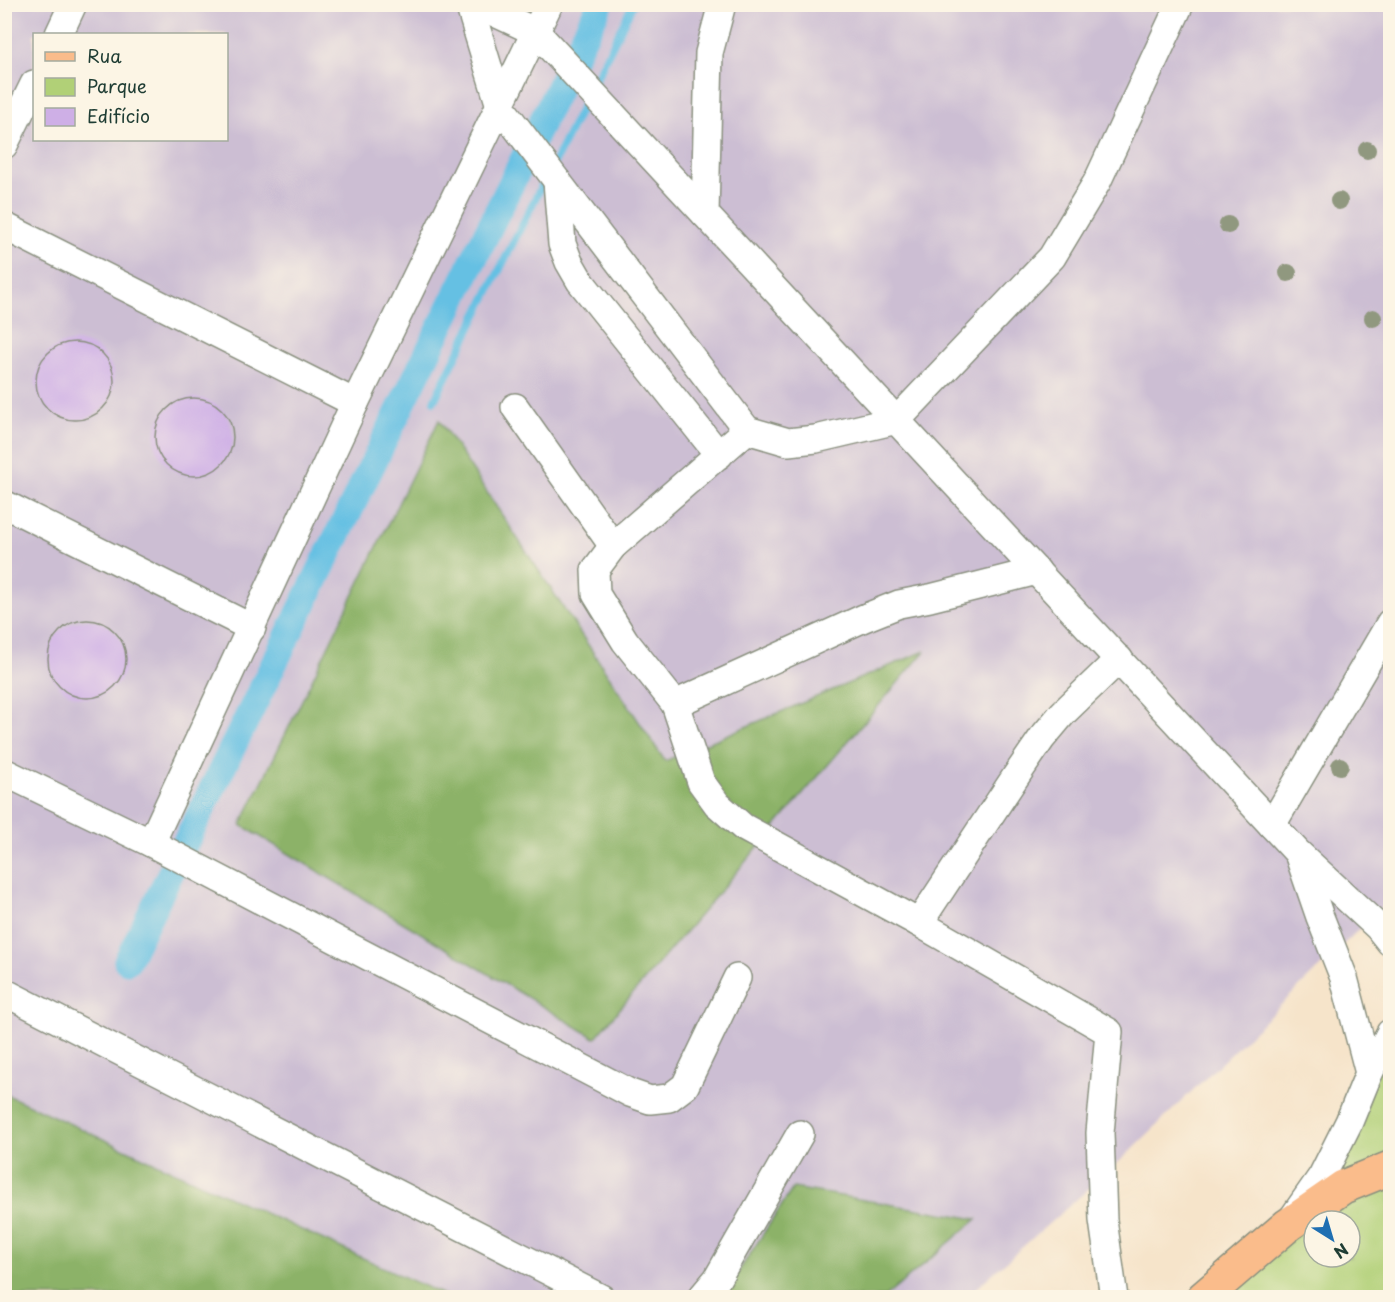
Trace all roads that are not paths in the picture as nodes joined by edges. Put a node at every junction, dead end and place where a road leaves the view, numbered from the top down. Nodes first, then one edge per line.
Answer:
1 (73, 4) edge
2 (469, 4) edge
3 (477, 4) edge
4 (549, 4) edge
5 (722, 4) edge
6 (1180, 4) edge
7 (536, 32) junction
8 (59, 33) edge
9 (33, 86) edge
10 (500, 106) junction
11 (4, 145) edge
12 (557, 181) junction
13 (705, 213) junction
14 (4, 226) edge
15 (355, 403) junction
16 (515, 407) dead end
17 (897, 420) junction
18 (747, 430) junction
19 (719, 455) junction
20 (4, 504) edge
21 (613, 546) junction
22 (1037, 571) junction
23 (1390, 623) edge
24 (252, 628) junction
25 (1119, 659) junction
26 (675, 704) junction
27 (4, 772) edge
28 (1272, 825) junction
29 (151, 843) junction
30 (1298, 852) junction
31 (919, 923) junction
32 (1390, 942) edge
33 (737, 978) dead end
34 (4, 992) edge
35 (1390, 1033) edge
36 (1368, 1073) junction
37 (800, 1134) dead end
38 (1390, 1168) edge
39 (1288, 1225) junction
40 (601, 1298) edge
41 (701, 1298) edge
42 (1114, 1298) edge
43 (1203, 1298) edge

1 - 8 lane
2 - 10 lane
3 - 7 lane
4 - 7 lane
5 - 13 lane
6 - 17 lane
7 - 10 lane
7 - 13 lane
9 - 11 lane
10 - 12 lane
10 - 15 lane
12 - 18 lane
12 - 19 lane
13 - 17 lane
14 - 15 lane
15 - 24 lane
16 - 21 lane
17 - 18 lane
17 - 22 lane
18 - 19 lane
19 - 21 lane
20 - 24 lane
21 - 26 lane
22 - 25 lane
22 - 26 lane
23 - 28 lane
24 - 29 lane
25 - 28 lane
25 - 31 lane
26 - 31 lane
27 - 29 lane
28 - 30 lane
29 - 33 lane
30 - 32 lane
30 - 36 lane
31 - 42 lane
34 - 40 lane
35 - 36 lane
36 - 39 lane
37 - 41 lane
38 - 39 main road
39 - 43 main road

